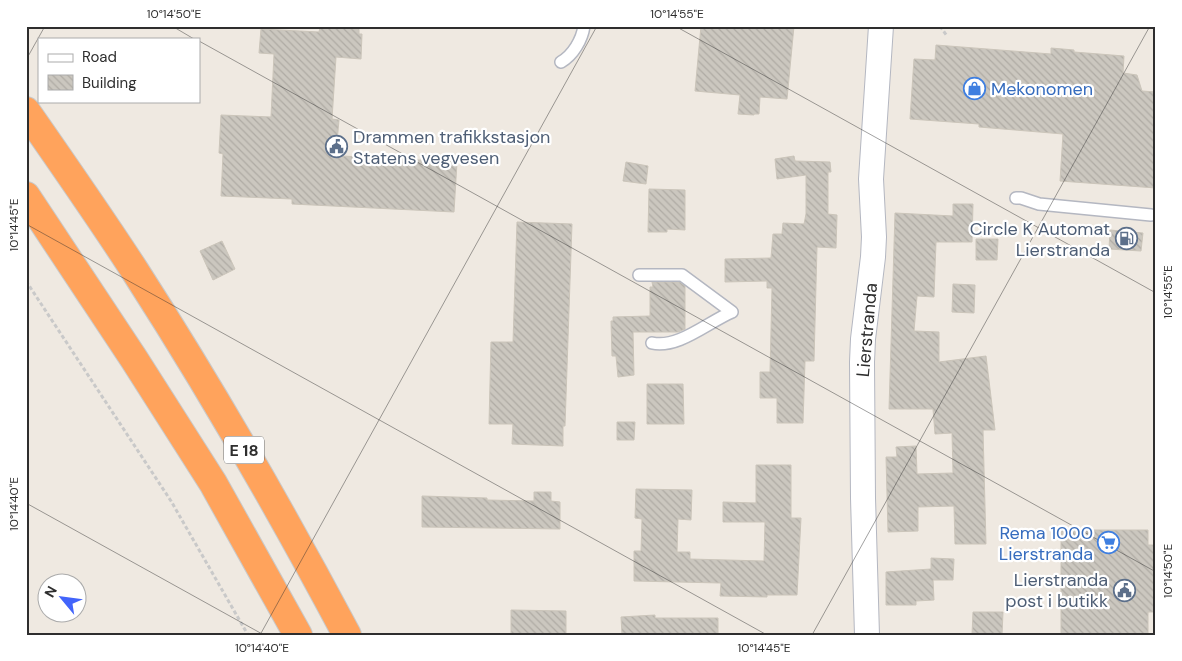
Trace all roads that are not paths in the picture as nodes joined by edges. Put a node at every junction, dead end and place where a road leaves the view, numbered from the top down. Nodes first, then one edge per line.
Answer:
1 (584, 26) edge
2 (881, 26) edge
3 (561, 62) dead end
4 (26, 112) edge
5 (26, 196) edge
6 (1016, 198) dead end
7 (1151, 215) dead end
8 (639, 275) dead end
9 (652, 343) dead end
10 (298, 635) edge
11 (347, 635) edge
12 (867, 635) edge

1 - 3 lane
2 - 12 street, Lierstranda
4 - 11 highway, E 18
5 - 10 highway, E 18
6 - 7 lane
8 - 9 lane

